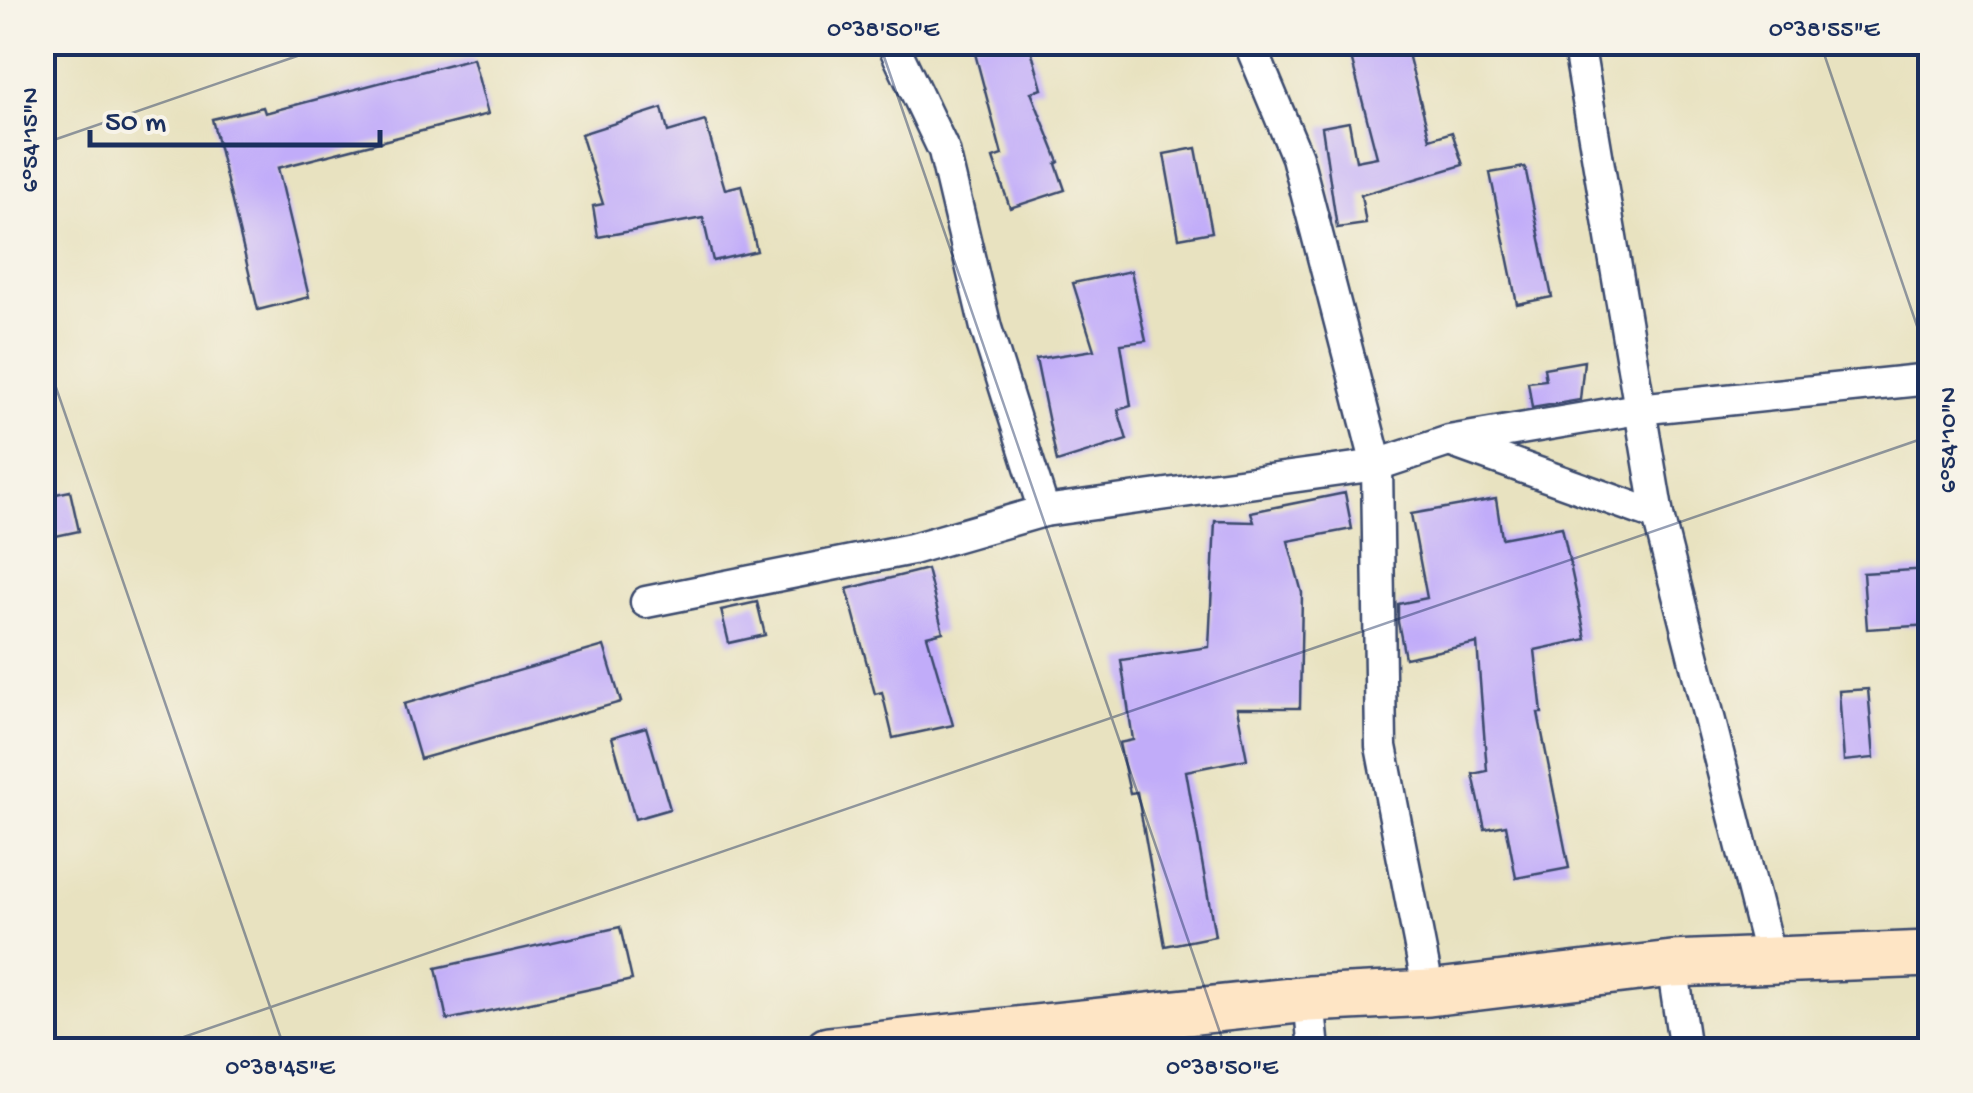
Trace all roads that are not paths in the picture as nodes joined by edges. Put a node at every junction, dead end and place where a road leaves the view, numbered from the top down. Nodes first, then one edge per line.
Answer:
1 (892, 42) edge
2 (1249, 42) edge
3 (1578, 42) edge
4 (1930, 379) edge
5 (1638, 409) junction
6 (1450, 441) junction
7 (1376, 465) junction
8 (1044, 511) junction
9 (1658, 516) junction
10 (646, 602) dead end
11 (1930, 954) edge
12 (1770, 958) junction
13 (1672, 964) junction
14 (1430, 993) junction
15 (1309, 998) junction
16 (828, 1050) edge
17 (1314, 1050) edge
18 (1685, 1050) edge

1 - 8 street
2 - 7 street
3 - 5 street
4 - 5 street
5 - 6 street
5 - 9 street
6 - 7 street
6 - 9 street
7 - 8 street
7 - 14 street
8 - 10 street
9 - 12 street
11 - 12 street
12 - 13 street
13 - 14 street
13 - 18 street
14 - 15 street
15 - 16 street
15 - 17 street

